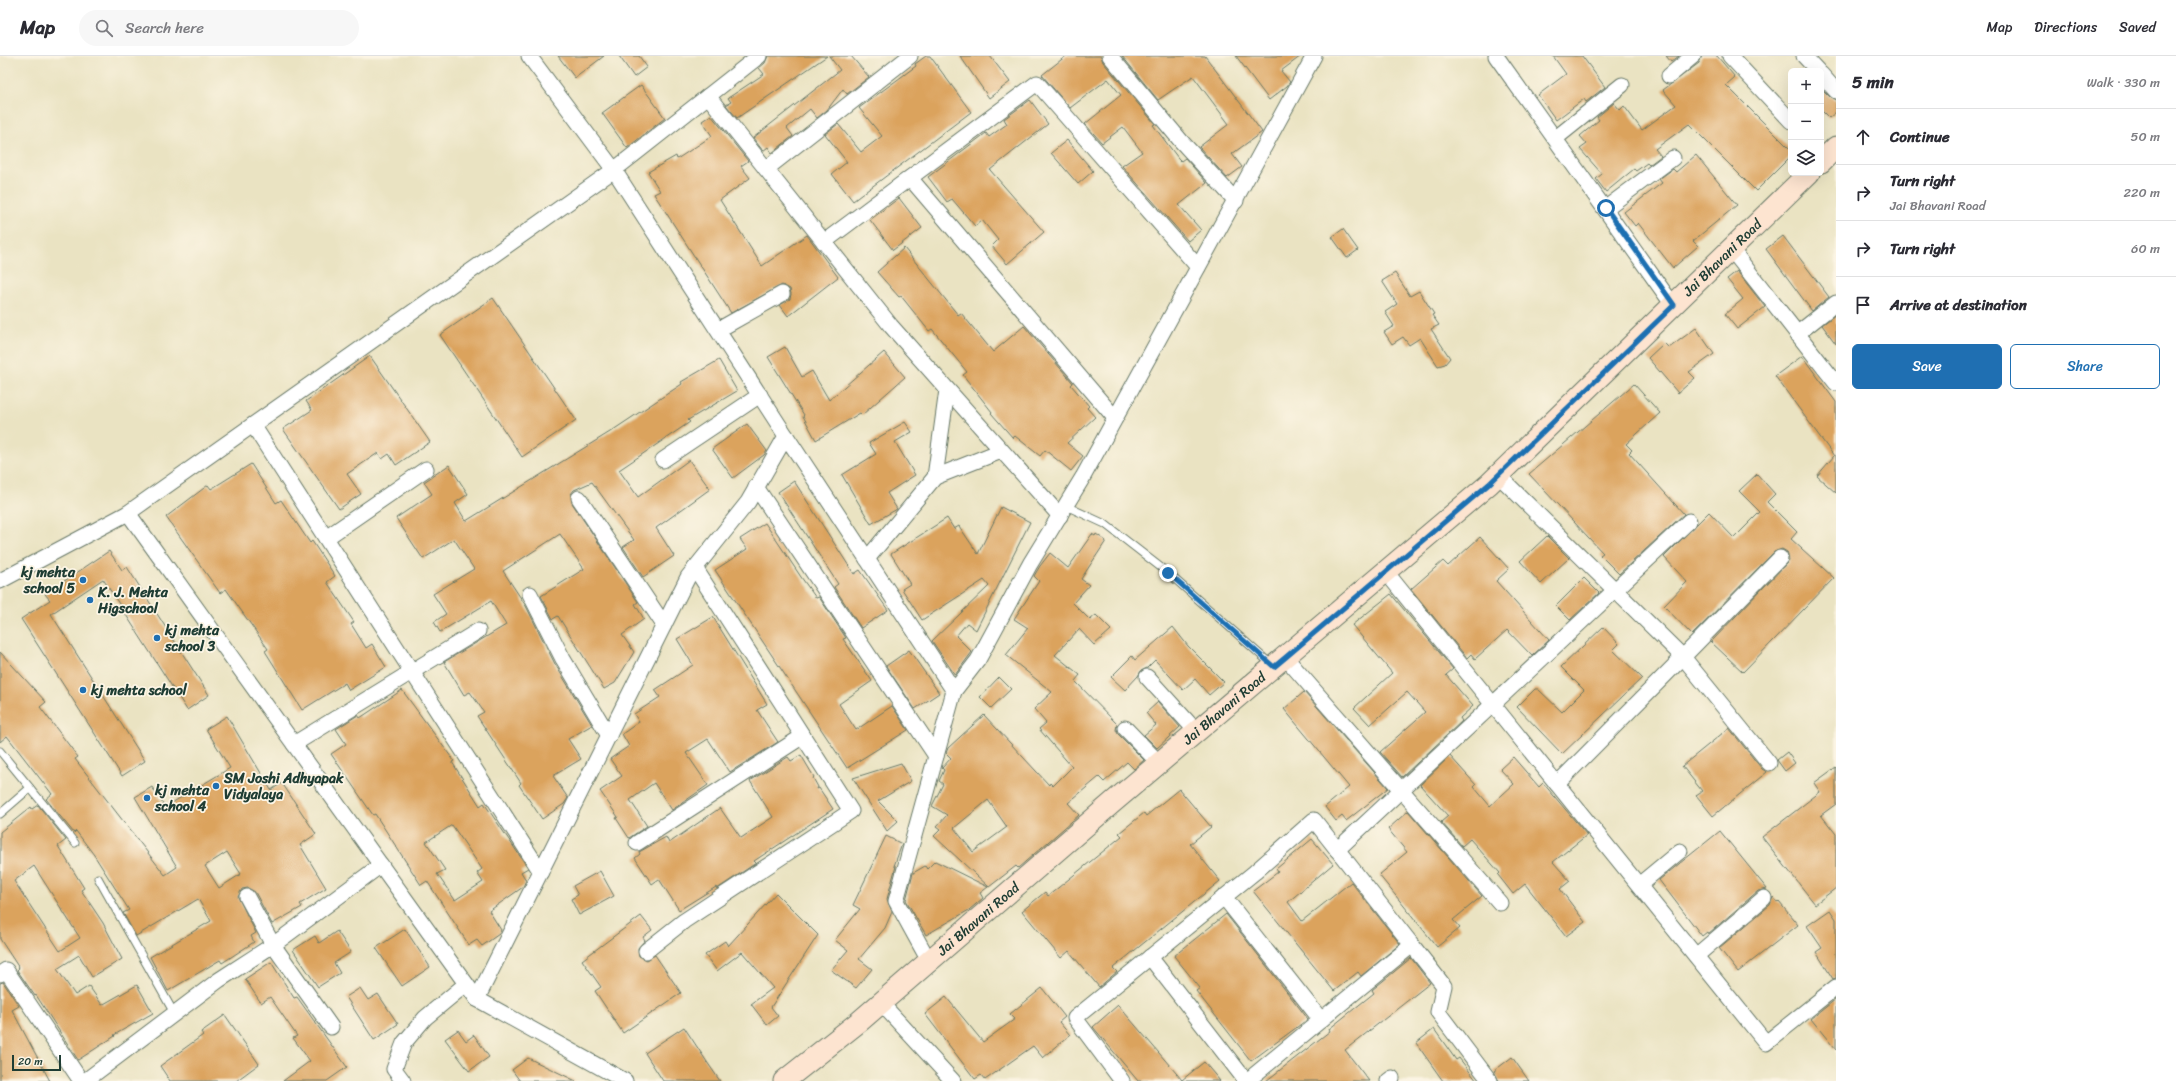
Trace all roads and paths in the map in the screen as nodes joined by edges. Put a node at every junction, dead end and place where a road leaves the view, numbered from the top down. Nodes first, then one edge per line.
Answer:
1 (759, 56) edge
2 (910, 56) edge
3 (1110, 56) edge
4 (1314, 56) edge
5 (1498, 56) edge
6 (1692, 56) edge
7 (1730, 56) edge
8 (1804, 56) edge
9 (534, 58) edge
10 (1815, 68) edge
11 (1669, 76) dead end
12 (1824, 77) edge
13 (1622, 85) dead end
14 (1836, 91) edge
15 (708, 96) junction
16 (1788, 118) edge
17 (1556, 138) junction
18 (1673, 158) dead end
19 (766, 169) junction
20 (614, 170) junction
21 (1806, 176) edge
22 (910, 178) junction
23 (1236, 201) junction
24 (1606, 208) junction
25 (824, 242) junction
26 (1730, 250) junction
27 (1198, 267) junction
28 (782, 294) dead end
29 (1836, 303) edge
30 (1674, 305) junction
31 (718, 330) junction
32 (1797, 334) junction
33 (1836, 383) edge
34 (947, 390) junction
35 (760, 395) junction
36 (1116, 418) junction
37 (253, 425) junction
38 (786, 436) junction
39 (1001, 451) junction
40 (663, 460) dead end
41 (426, 469) dead end
42 (1498, 475) junction
43 (935, 477) junction
44 (756, 487) junction
45 (579, 498) dead end
46 (1063, 511) junction
47 (128, 513) junction
48 (1689, 521) dead end
49 (326, 538) junction
50 (1780, 558) dead end
51 (867, 559) junction
52 (695, 568) junction
53 (1386, 572) junction
54 (0, 581) edge
55 (1615, 590) junction
56 (530, 594) dead end
57 (664, 625) junction
58 (478, 631) dead end
59 (1683, 657) junction
60 (1280, 662) junction
61 (412, 671) junction
62 (1147, 677) dead end
63 (954, 691) junction
64 (1493, 704) junction
65 (1125, 728) dead end
66 (1196, 731) junction
67 (609, 736) junction
68 (803, 736) junction
69 (294, 744) junction
70 (0, 751) edge
71 (936, 756) junction
72 (1159, 763) junction
73 (1769, 763) dead end
74 (1557, 784) junction
75 (30, 788) junction
76 (1401, 790) junction
77 (0, 814) edge
78 (75, 843) dead end
79 (636, 843) dead end
80 (1337, 850) junction
81 (1680, 851) dead end
82 (381, 865) junction
83 (541, 872) junction
84 (98, 878) dead end
85 (1639, 885) junction
86 (247, 897) dead end
87 (1224, 897) junction
88 (1764, 898) dead end
89 (1500, 903) dead end
90 (273, 945) junction
91 (1412, 945) junction
92 (646, 951) dead end
93 (1696, 956) junction
94 (1150, 957) junction
95 (930, 961) junction
96 (2, 968) edge
97 (466, 984) junction
98 (1836, 987) edge
99 (477, 999) junction
100 (881, 1003) junction
101 (174, 1013) junction
102 (1321, 1020) junction
103 (331, 1027) dead end
104 (81, 1081) edge
105 (85, 1081) edge
106 (403, 1081) edge
107 (625, 1081) edge
108 (784, 1081) edge
109 (953, 1081) edge
110 (1122, 1081) edge
111 (1247, 1081) edge
112 (1490, 1081) edge

1 - 15 street
2 - 19 street
3 - 23 street
4 - 23 street
5 - 17 street
6 - 11 street
7 - 16 street
8 - 10 street
9 - 20 street
12 - 14 street
13 - 17 street
15 - 19 street
15 - 20 street
17 - 24 street
18 - 24 street
19 - 25 street
20 - 31 street
20 - 37 street
21 - 26 street, Jai Bhavani Road
22 - 25 street
22 - 27 street
22 - 36 street
23 - 27 street
24 - 30 street
25 - 34 street
26 - 30 street, Jai Bhavani Road
26 - 32 street
27 - 36 street
28 - 31 street
29 - 32 street
30 - 42 street, Jai Bhavani Road
31 - 35 street
32 - 33 street
34 - 39 street
34 - 43 street
35 - 38 street
35 - 40 street
36 - 46 street
37 - 47 street
37 - 49 street
38 - 44 street
38 - 51 street
39 - 43 street
39 - 46 street
41 - 49 street
42 - 53 street, Jai Bhavani Road
42 - 55 street
43 - 51 street
44 - 52 street
44 - 71 street
45 - 57 street
46 - 60 lane
46 - 63 street
47 - 54 street
47 - 69 street
48 - 55 street
49 - 61 street
50 - 59 street
51 - 63 street
52 - 57 street
52 - 68 street
53 - 60 street, Jai Bhavani Road
53 - 64 street
55 - 59 street
55 - 64 street
56 - 67 street
57 - 67 street
58 - 61 street
59 - 73 street
59 - 74 street
60 - 66 street, Jai Bhavani Road
60 - 76 street
61 - 69 street
61 - 83 street
62 - 66 street
63 - 71 street
64 - 74 street
64 - 76 street
65 - 72 street
66 - 72 street, Jai Bhavani Road
67 - 83 street
68 - 79 street
68 - 92 street
69 - 82 street
70 - 75 lane
71 - 95 street
72 - 95 street, Jai Bhavani Road
74 - 85 street
75 - 77 lane
75 - 78 lane
76 - 80 street
76 - 89 street
80 - 87 street
80 - 91 street
81 - 85 street
82 - 90 street
82 - 97 street
83 - 99 street
84 - 101 lane
85 - 93 street
86 - 90 street
87 - 94 street
87 - 102 street
88 - 93 street
90 - 101 street
90 - 103 street
91 - 102 street
91 - 112 street
93 - 98 street
94 - 110 street
94 - 111 street
95 - 100 street, Jai Bhavani Road
96 - 104 street
97 - 99 street
97 - 106 street
99 - 107 street
100 - 108 street, Jai Bhavani Road
100 - 109 street
101 - 105 street
102 - 111 street

